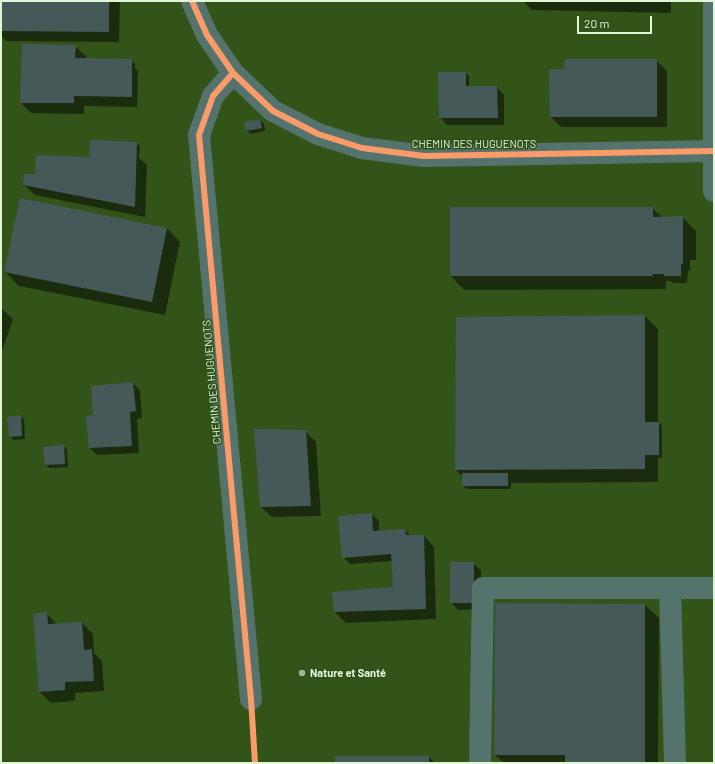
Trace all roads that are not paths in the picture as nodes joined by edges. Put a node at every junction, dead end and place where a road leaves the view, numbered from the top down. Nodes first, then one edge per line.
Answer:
1 (192, 1) edge
2 (714, 1) edge
3 (233, 73) junction
4 (714, 151) edge
5 (714, 191) edge
6 (670, 588) junction
7 (714, 588) edge
8 (251, 699) road end
9 (480, 763) edge
10 (675, 763) edge

1 - 3 street, CHEMIN DES HUGUENOTS
2 - 4 street
3 - 4 street, CHEMIN DES HUGUENOTS
3 - 8 street, CHEMIN DES HUGUENOTS
4 - 5 street
6 - 7 street
6 - 9 street
6 - 10 street

